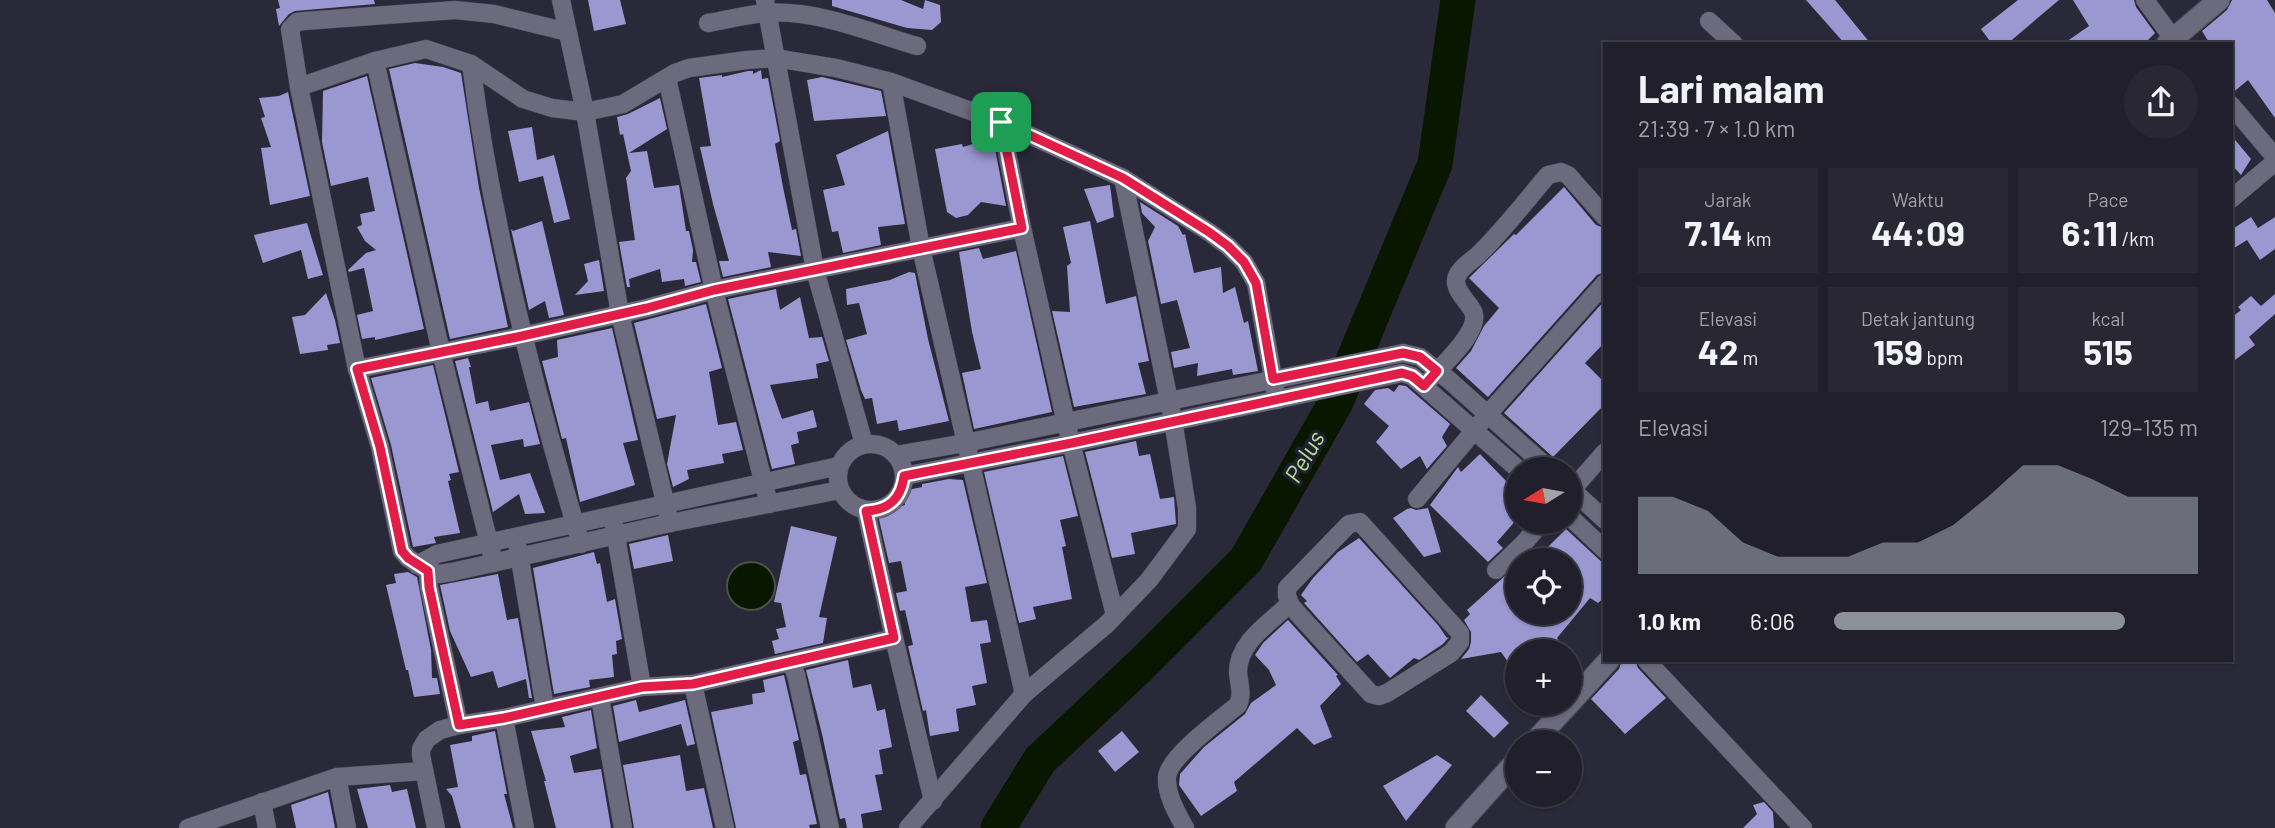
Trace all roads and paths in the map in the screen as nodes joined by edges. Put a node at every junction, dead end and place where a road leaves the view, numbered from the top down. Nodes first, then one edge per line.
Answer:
1 (561, 0) edge
2 (2146, 0) edge
3 (2219, 0) edge
4 (454, 5) edge
5 (768, 10) edge
6 (1709, 21) dead end
7 (708, 23) dead end
8 (568, 32) junction
9 (1732, 42) edge
10 (2172, 42) edge
11 (917, 46) dead end
12 (774, 51) junction
13 (375, 61) junction
14 (471, 64) junction
15 (667, 78) junction
16 (297, 80) junction
17 (891, 82) junction
18 (583, 106) junction
19 (2233, 107) edge
20 (1001, 122) junction
21 (2275, 160) edge
22 (1123, 178) junction
23 (2233, 197) edge
24 (1603, 215) edge
25 (1022, 228) junction
26 (921, 248) junction
27 (815, 270) junction
28 (1603, 285) edge
29 (714, 290) junction
30 (620, 314) junction
31 (522, 336) junction
32 (441, 352) junction
33 (357, 369) junction
34 (1437, 371) junction
35 (1280, 377) junction
36 (1424, 386) junction
37 (1283, 399) junction
38 (1168, 401) junction
39 (1488, 414) junction
40 (1173, 420) junction
41 (1066, 423) junction
42 (1475, 430) junction
43 (965, 443) junction
44 (1072, 443) junction
45 (864, 444) junction
46 (1603, 454) edge
47 (896, 455) junction
48 (1505, 457) edge
49 (1536, 457) edge
50 (969, 464) junction
51 (839, 467) junction
52 (904, 476) junction
53 (1582, 478) edge
54 (763, 484) junction
55 (840, 490) junction
56 (1417, 499) dead end
57 (1582, 500) edge
58 (769, 504) junction
59 (866, 511) junction
60 (667, 514) junction
61 (611, 516) junction
62 (1603, 518) edge
63 (575, 523) junction
64 (1582, 528) edge
65 (1530, 534) edge
66 (616, 535) junction
67 (515, 537) junction
68 (489, 544) junction
69 (581, 544) junction
70 (1603, 548) edge
71 (520, 557) junction
72 (494, 563) junction
73 (423, 568) junction
74 (1496, 570) dead end
75 (1291, 606) junction
76 (1115, 615) junction
77 (894, 638) junction
78 (790, 662) junction
79 (1607, 662) edge
80 (1648, 662) edge
81 (693, 684) junction
82 (642, 687) junction
83 (1582, 689) edge
84 (1024, 694) junction
85 (600, 698) junction
86 (545, 708) junction
87 (1557, 716) edge
88 (504, 718) junction
89 (459, 725) junction
90 (1545, 730) edge
91 (424, 771) junction
92 (1505, 774) edge
93 (337, 777) junction
94 (933, 801) junction
95 (262, 802) junction
96 (188, 828) edge
97 (267, 828) edge
98 (347, 828) edge
99 (436, 828) edge
100 (525, 828) edge
101 (624, 828) edge
102 (725, 828) edge
103 (830, 828) edge
104 (908, 828) edge
105 (1185, 828) edge
106 (1456, 828) edge
107 (1803, 828) edge

1 - 8 street
2 - 10 street
3 - 10 street
4 - 8 street
4 - 16 street
5 - 7 street
5 - 11 street
5 - 12 street
6 - 9 street
8 - 18 street
12 - 15 street
12 - 17 street
12 - 27 street
13 - 14 street
13 - 16 street
13 - 32 street
14 - 18 street
14 - 31 street
15 - 18 street
15 - 29 street
16 - 33 street
17 - 20 street
17 - 26 street
18 - 30 street
19 - 21 street
20 - 22 street
20 - 25 street
21 - 23 street
22 - 35 street
22 - 38 street
24 - 34 street
25 - 26 street
25 - 41 street
26 - 27 street
26 - 43 street
27 - 29 street
27 - 45 street
28 - 39 street
29 - 30 street
29 - 54 street
30 - 31 street
30 - 60 street
31 - 32 street
31 - 63 street
32 - 33 street
32 - 68 street
33 - 73 street
34 - 35 street
34 - 36 street
34 - 39 street
35 - 37 street
35 - 38 street
36 - 37 street
36 - 42 street
37 - 40 street
38 - 40 street
38 - 41 street
39 - 42 street
39 - 49 street
40 - 44 street
40 - 76 street
41 - 43 street
41 - 44 street
42 - 48 street
42 - 56 street
43 - 47 street
43 - 50 street
44 - 50 street
44 - 76 street
45 - 47 street
45 - 51 street
46 - 53 street
47 - 52 street
50 - 52 street
50 - 84 street
51 - 54 street
51 - 55 street
52 - 59 street
54 - 58 street
54 - 60 street
55 - 58 street
55 - 59 street
57 - 62 street
58 - 60 street
59 - 77 street
60 - 61 street
60 - 66 street
61 - 63 street
61 - 66 street
63 - 67 street
63 - 69 street
64 - 70 street
65 - 74 street
66 - 69 street
66 - 82 street
67 - 68 street
67 - 71 street
68 - 72 street
68 - 73 street
69 - 71 street
71 - 72 street
71 - 86 street
72 - 73 street
73 - 89 street
75 - 75 street
75 - 105 street
76 - 84 street
77 - 78 street
77 - 94 street
78 - 81 street
78 - 103 street
79 - 83 street
80 - 107 street
81 - 82 street
81 - 102 street
82 - 85 street
84 - 94 street
85 - 86 street
85 - 101 street
86 - 88 street
87 - 90 street
88 - 89 street
88 - 100 street
89 - 91 street
91 - 93 street
91 - 99 street
92 - 106 street
93 - 95 street
93 - 98 street
94 - 104 street
95 - 96 street
95 - 97 street

